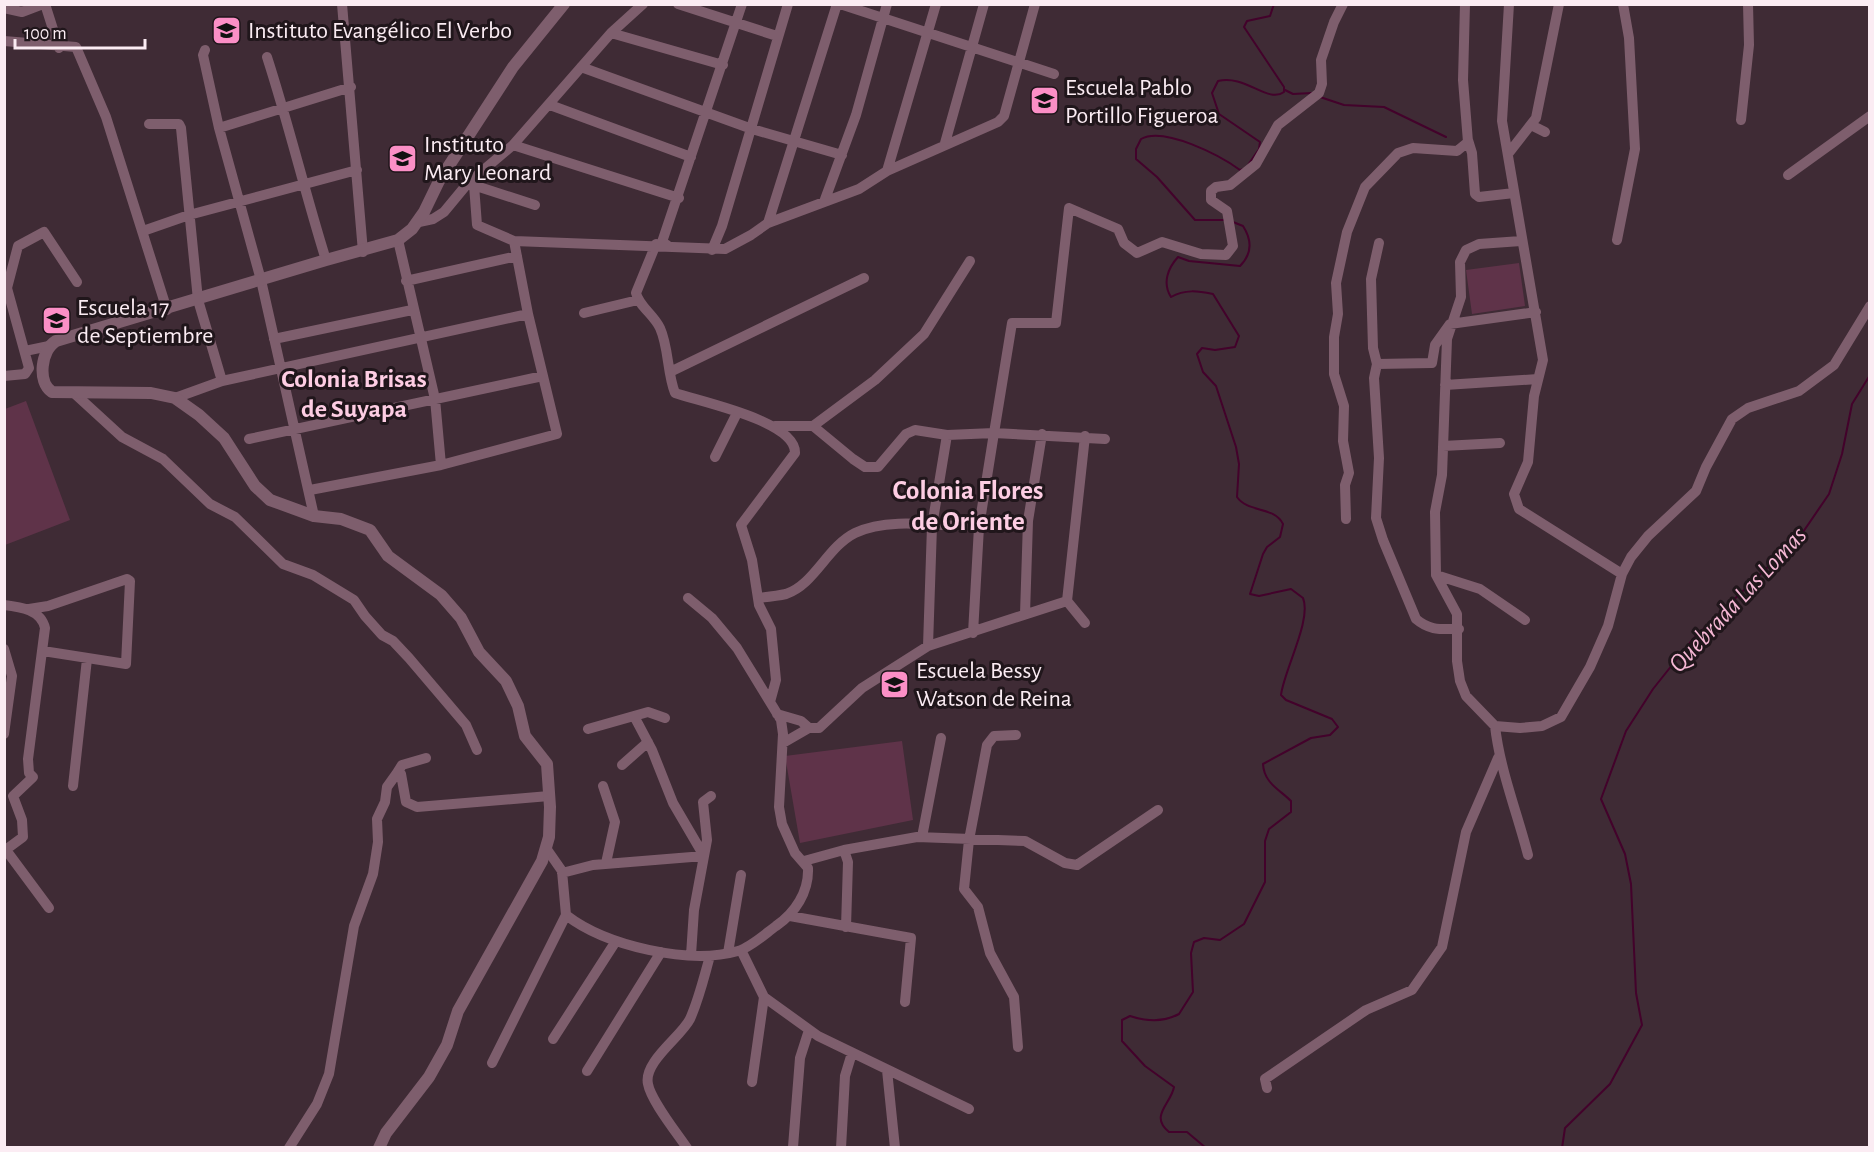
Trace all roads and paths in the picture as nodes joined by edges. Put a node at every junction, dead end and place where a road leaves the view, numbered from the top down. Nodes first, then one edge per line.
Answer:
1 (44, 4) edge
2 (342, 4) edge
3 (564, 4) edge
4 (643, 4) edge
5 (678, 4) edge
6 (742, 4) edge
7 (788, 4) edge
8 (839, 4) edge
9 (887, 4) edge
10 (936, 4) edge
11 (984, 4) edge
12 (1035, 4) edge
13 (1343, 4) edge
14 (1465, 4) edge
15 (1509, 4) edge
16 (1559, 4) edge
17 (1623, 4) edge
18 (1748, 4) edge
19 (4, 8) edge
20 (21, 8) edge
21 (882, 19) junction
22 (736, 24) junction
23 (611, 33) junction
24 (927, 34) junction
25 (777, 36) junction
26 (4, 41) edge
27 (972, 47) junction
28 (59, 48) junction
29 (205, 50) dead end
30 (267, 57) dead end
31 (1019, 61) junction
32 (723, 65) junction
33 (581, 67) junction
34 (1054, 74) dead end
35 (351, 87) junction
36 (550, 105) junction
37 (284, 107) junction
38 (704, 111) junction
39 (1869, 116) edge
40 (1741, 120) dead end
41 (148, 124) dead end
42 (219, 128) junction
43 (752, 129) junction
44 (1528, 129) junction
45 (1504, 130) junction
46 (1545, 132) dead end
47 (795, 140) junction
48 (1468, 140) junction
49 (945, 143) junction
50 (513, 145) junction
51 (1508, 154) junction
52 (842, 155) junction
53 (691, 157) junction
54 (357, 171) junction
55 (887, 171) junction
56 (1788, 175) dead end
57 (302, 184) junction
58 (471, 184) junction
59 (1514, 193) junction
60 (679, 198) junction
61 (239, 202) junction
62 (824, 202) junction
63 (535, 205) dead end
64 (189, 215) junction
65 (419, 222) junction
66 (768, 223) junction
67 (143, 231) junction
68 (398, 240) junction
69 (1617, 240) dead end
70 (514, 241) junction
71 (1521, 241) junction
72 (1379, 243) dead end
73 (662, 245) junction
74 (712, 250) junction
75 (363, 252) junction
76 (517, 256) junction
77 (326, 260) junction
78 (970, 261) dead end
79 (864, 278) dead end
80 (261, 280) junction
81 (406, 281) junction
82 (76, 282) dead end
83 (198, 300) junction
84 (638, 300) junction
85 (1869, 306) edge
86 (167, 310) junction
87 (412, 310) junction
88 (1536, 312) junction
89 (584, 313) dead end
90 (528, 314) junction
91 (10, 318) edge
92 (1450, 324) junction
93 (274, 339) junction
94 (420, 339) junction
95 (49, 346) junction
96 (25, 351) junction
97 (1377, 364) junction
98 (282, 368) junction
99 (670, 372) junction
100 (4, 376) edge
101 (543, 376) junction
102 (1538, 379) junction
103 (222, 381) junction
104 (1445, 385) junction
105 (74, 393) junction
106 (175, 398) junction
107 (435, 399) junction
108 (737, 413) junction
109 (775, 426) junction
110 (813, 426) junction
111 (296, 428) junction
112 (994, 433) junction
113 (1042, 434) junction
114 (947, 435) junction
115 (1085, 436) junction
116 (249, 439) dead end
117 (1105, 439) dead end
118 (1500, 443) dead end
119 (1443, 446) junction
120 (716, 457) dead end
121 (441, 465) junction
122 (310, 490) junction
123 (314, 516) junction
124 (1346, 519) dead end
125 (933, 526) junction
126 (980, 527) junction
127 (1622, 574) junction
128 (1436, 575) junction
129 (688, 598) dead end
130 (758, 598) junction
131 (1067, 601) junction
132 (4, 605) edge
133 (29, 609) junction
134 (1025, 614) junction
135 (1525, 620) dead end
136 (1085, 623) dead end
137 (1459, 629) junction
138 (973, 633) junction
139 (928, 646) junction
140 (4, 649) edge
141 (42, 651) junction
142 (87, 659) junction
143 (770, 702) junction
144 (777, 714) junction
145 (634, 716) junction
146 (665, 718) dead end
147 (1495, 726) junction
148 (809, 728) junction
149 (588, 729) dead end
150 (4, 734) edge
151 (1016, 735) dead end
152 (941, 738) dead end
153 (648, 742) junction
154 (783, 743) junction
155 (477, 750) dead end
156 (426, 758) dead end
157 (1498, 758) junction
158 (622, 765) dead end
159 (397, 773) junction
160 (73, 786) dead end
161 (603, 786) dead end
162 (549, 796) junction
163 (711, 796) dead end
164 (1158, 810) dead end
165 (922, 837) junction
166 (969, 840) junction
167 (546, 848) junction
168 (5, 850) edge
169 (844, 850) junction
170 (1528, 855) dead end
171 (704, 856) junction
172 (804, 861) junction
173 (606, 863) junction
174 (562, 873) junction
175 (741, 875) dead end
176 (49, 908) dead end
177 (567, 915) junction
178 (790, 916) junction
179 (846, 927) junction
180 (616, 941) junction
181 (741, 950) junction
182 (661, 952) junction
183 (728, 953) junction
184 (691, 954) junction
185 (710, 956) junction
186 (764, 997) junction
187 (904, 1002) dead end
188 (809, 1030) junction
189 (554, 1039) dead end
190 (1018, 1047) dead end
191 (852, 1053) junction
192 (492, 1063) dead end
193 (887, 1070) junction
194 (586, 1071) dead end
195 (752, 1082) dead end
196 (1267, 1088) dead end
197 (969, 1109) dead end
198 (793, 1147) edge
199 (289, 1148) edge
200 (379, 1148) edge
201 (687, 1148) edge
202 (841, 1148) edge
203 (895, 1148) edge

1 - 20 street
1 - 28 street
2 - 35 street
3 - 65 street
4 - 23 street
5 - 22 street
6 - 22 street
7 - 25 street
8 - 21 street
8 - 47 street
9 - 21 street
10 - 24 street
11 - 27 street
12 - 31 street
13 - 112 street
14 - 48 street
15 - 45 street
16 - 44 street
17 - 69 street
18 - 40 street
19 - 20 street
21 - 24 street
21 - 52 street
22 - 25 street
22 - 32 street
23 - 32 street
23 - 33 street
24 - 27 street
24 - 55 street
25 - 43 street
26 - 28 street
27 - 31 street
27 - 49 street
28 - 67 street
29 - 42 street
30 - 37 street
31 - 34 street
31 - 49 street
32 - 38 street
33 - 36 street
33 - 38 street
35 - 37 street
35 - 54 street
36 - 50 street
36 - 53 street
37 - 42 street
37 - 57 street
38 - 43 street
38 - 53 street
39 - 56 street
41 - 64 street
42 - 61 street
43 - 47 street
43 - 74 street
44 - 45 street
44 - 46 street
44 - 51 street
45 - 51 street
47 - 52 street
47 - 66 street
48 - 59 street
48 - 124 street
49 - 55 street
50 - 58 street
50 - 60 street
51 - 59 street
52 - 62 street
53 - 60 street
54 - 57 street
54 - 75 street
55 - 62 street
57 - 61 street
57 - 77 street
58 - 63 street
58 - 65 street
58 - 70 street
59 - 71 street
60 - 73 street
61 - 64 street
61 - 80 street
62 - 66 street
64 - 67 street
64 - 83 street
65 - 68 street
66 - 74 street
67 - 86 street
68 - 75 street
68 - 81 street
70 - 73 street
70 - 76 street
71 - 88 street
71 - 92 street
72 - 97 street
73 - 74 street
73 - 84 street
75 - 77 street
76 - 81 street
76 - 90 street
77 - 80 street
78 - 110 street
79 - 99 street
80 - 83 street
80 - 93 street
81 - 87 street
82 - 91 street
83 - 86 street
83 - 103 street
84 - 89 street
84 - 99 street
85 - 127 street
86 - 95 street
87 - 93 street
87 - 94 street
88 - 92 street
88 - 102 street
90 - 94 street
90 - 101 street
91 - 96 street
92 - 97 street
92 - 104 street
93 - 98 street
94 - 98 street
94 - 107 street
95 - 96 street
95 - 105 street
96 - 100 street
97 - 137 street
98 - 103 street
98 - 111 street
99 - 108 street
101 - 107 street
101 - 121 street
102 - 104 street
102 - 127 street
103 - 106 street
104 - 119 street
105 - 106 street
105 - 155 street
106 - 123 street
107 - 111 street
107 - 121 street
108 - 109 street
108 - 120 street
109 - 110 street
109 - 130 street
110 - 114 street
111 - 116 street
111 - 122 street
112 - 113 street
112 - 114 street
112 - 126 street
113 - 115 street
113 - 134 street
114 - 125 street
115 - 117 street
115 - 131 street
118 - 119 street
119 - 128 street
121 - 122 street
122 - 123 street
123 - 162 street
125 - 126 street
125 - 130 street
125 - 139 street
126 - 138 street
127 - 147 street
128 - 135 street
128 - 137 street
129 - 143 street
130 - 143 street
131 - 134 street
131 - 136 street
132 - 133 street
133 - 141 street
133 - 142 street
134 - 138 street
137 - 147 street
138 - 139 street
139 - 148 street
140 - 150 street
141 - 142 street
141 - 168 street
142 - 160 street
143 - 144 street
144 - 148 street
144 - 154 street
145 - 146 street
145 - 149 street
145 - 153 street
147 - 157 street
148 - 154 street
151 - 166 street
152 - 165 street
153 - 158 street
153 - 171 street
154 - 172 street
156 - 159 street
157 - 170 street
157 - 196 street
159 - 162 street
159 - 199 street
161 - 173 street
162 - 167 street
163 - 171 street
164 - 166 street
165 - 166 street
165 - 169 street
166 - 190 street
167 - 174 street
167 - 200 street
168 - 176 street
169 - 172 street
169 - 179 street
171 - 173 street
171 - 184 street
172 - 178 street
173 - 174 street
174 - 177 street
175 - 183 street
177 - 180 street
177 - 192 street
178 - 179 street
178 - 181 street
179 - 187 street
180 - 182 street
180 - 189 street
181 - 183 street
181 - 186 street
182 - 184 street
182 - 194 street
183 - 185 street
184 - 185 street
185 - 201 street
186 - 188 street
186 - 195 street
188 - 191 street
188 - 198 street
191 - 193 street
191 - 202 street
193 - 197 street
193 - 203 street

